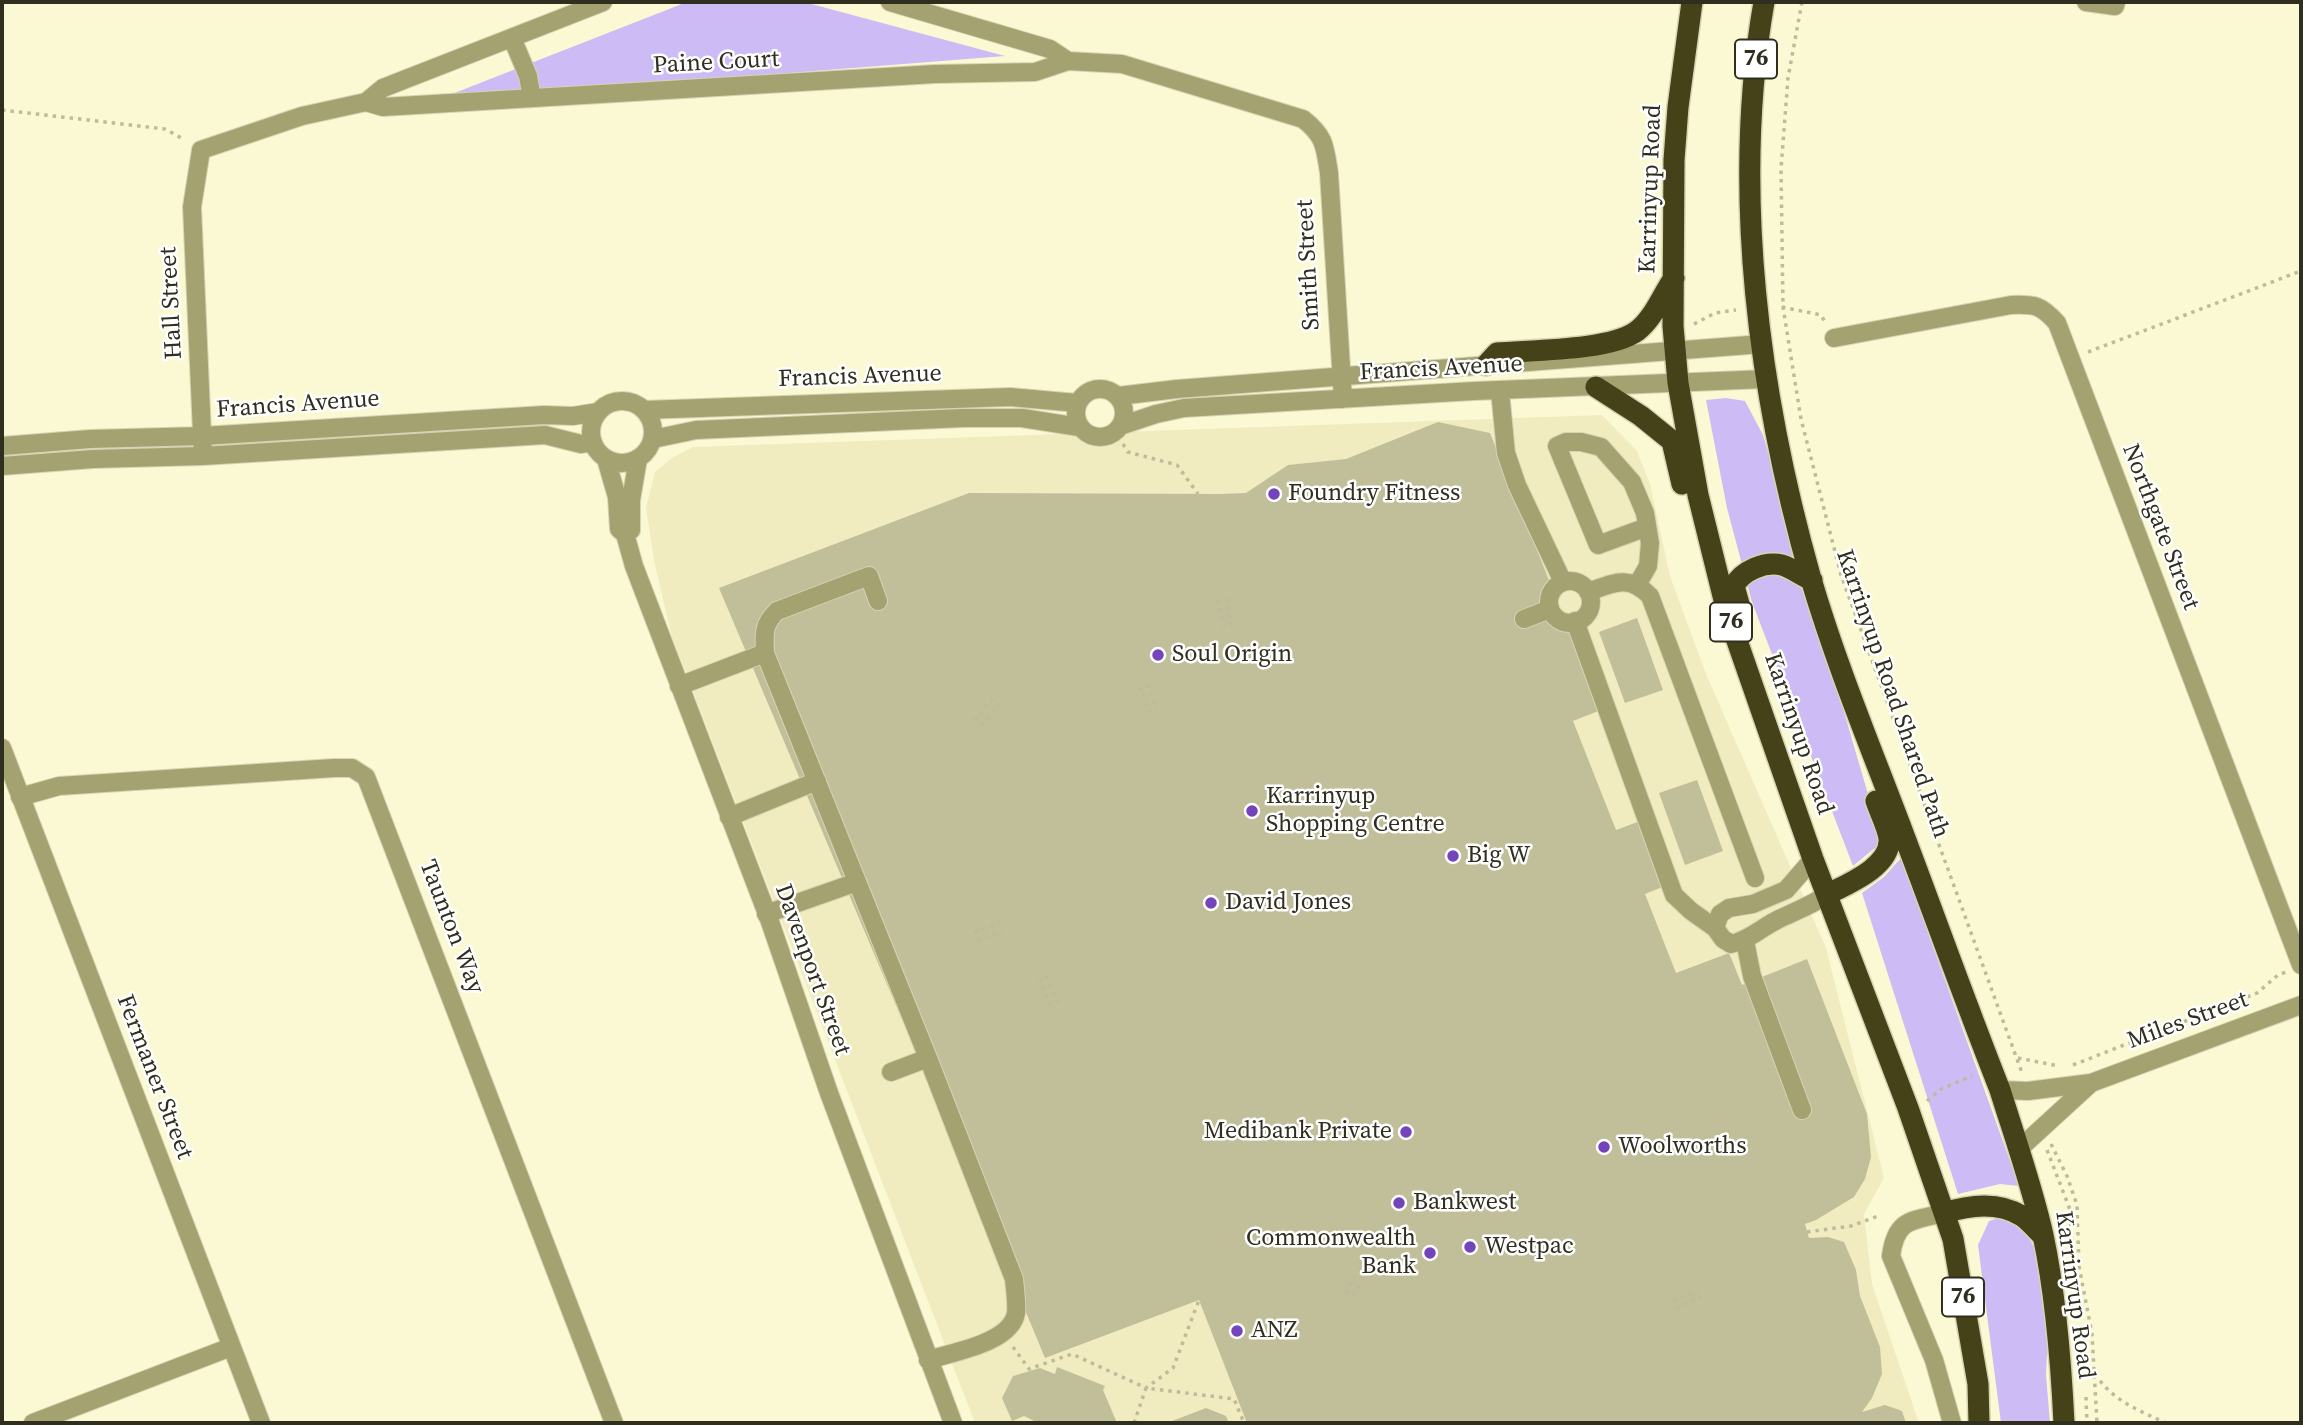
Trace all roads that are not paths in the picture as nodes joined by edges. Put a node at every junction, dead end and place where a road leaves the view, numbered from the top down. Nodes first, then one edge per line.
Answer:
1 (603, 2) edge
2 (890, 2) edge
3 (1692, 2) edge
4 (1764, 2) edge
5 (2086, 2) edge
6 (2116, 2) edge
7 (512, 38) junction
8 (1068, 61) junction
9 (532, 98) junction
10 (366, 102) junction
11 (1318, 130) joint
12 (201, 150) joint
13 (1674, 278) junction
14 (1834, 338) road end
15 (1771, 341) junction
16 (1674, 351) junction
17 (1486, 365) junction
18 (1340, 376) junction
19 (1766, 379) junction
20 (1678, 383) junction
21 (1596, 387) junction
22 (1500, 391) junction
23 (1118, 396) junction
24 (1343, 399) junction
25 (1077, 403) junction
26 (644, 410) junction
27 (598, 412) junction
28 (1079, 427) junction
29 (1118, 429) junction
30 (202, 436) junction
31 (653, 439) junction
32 (593, 442) junction
33 (2, 446) edge
34 (203, 456) junction
35 (606, 459) junction
36 (638, 459) junction
37 (2, 466) edge
38 (1647, 527) junction
39 (625, 534) junction
40 (1812, 580) junction
41 (1563, 582) junction
42 (1637, 585) junction
43 (1588, 593) junction
44 (878, 601) dead end
45 (1550, 609) junction
46 (1524, 619) dead end
47 (1575, 621) junction
48 (765, 653) junction
49 (1746, 666) junction
50 (679, 685) junction
51 (1856, 709) junction
52 (2, 748) edge
53 (817, 781) junction
54 (20, 797) junction
55 (729, 817) junction
56 (1813, 859) junction
57 (1755, 878) dead end
58 (857, 882) junction
59 (1828, 894) junction
60 (766, 914) junction
61 (1715, 928) junction
62 (1745, 941) junction
63 (2295, 968) edge
64 (2301, 1005) edge
65 (928, 1058) junction
66 (891, 1072) dead end
67 (2091, 1083) junction
68 (2000, 1090) junction
69 (1802, 1110) dead end
70 (2019, 1149) junction
71 (1944, 1213) junction
72 (2043, 1236) junction
73 (231, 1347) junction
74 (928, 1360) junction
75 (33, 1423) edge
76 (261, 1423) edge
77 (614, 1423) edge
78 (953, 1423) edge
79 (1952, 1423) edge
80 (1979, 1423) edge
81 (2064, 1423) edge

1 - 7 street, Paine Court
2 - 8 street, Paine Court
3 - 13 highway, Karrinyup Road / 76
4 - 15 highway, Karrinyup Road / 76
5 - 6 street
7 - 9 street
7 - 10 street, Paine Court
8 - 9 street, Paine Court
8 - 11 street, Paine Court
9 - 10 street, Paine Court
10 - 12 street, Paine Court
11 - 18 street, Smith Street
12 - 30 street, Hall Street
13 - 16 highway, Karrinyup Road / 76
13 - 17 highway
14 - 63 street, Northgate Street
15 - 16 street, Francis Avenue
15 - 19 highway, Karrinyup Road / 76
16 - 17 street, Francis Avenue
16 - 20 highway, Karrinyup Road / 76
17 - 18 street, Francis Avenue
18 - 23 street, Francis Avenue
18 - 24 street, Smith Street
19 - 20 street, Francis Avenue
19 - 40 highway, Karrinyup Road / 76
20 - 21 street, Francis Avenue
20 - 49 highway, Karrinyup Road / 76
21 - 22 street, Francis Avenue
21 - 49 highway
22 - 24 street, Francis Avenue
22 - 41 street
23 - 25 street, Francis Avenue
23 - 29 street
24 - 29 street, Francis Avenue
25 - 26 street, Francis Avenue
25 - 28 street
26 - 27 street
26 - 31 street
27 - 30 street, Francis Avenue
27 - 32 street
28 - 29 street, Francis Avenue
28 - 31 street, Francis Avenue
30 - 33 street, Francis Avenue
30 - 34 street, Hall Street
31 - 36 street
32 - 34 street, Francis Avenue
32 - 35 street
34 - 37 street, Francis Avenue
35 - 36 street
35 - 39 street, Davenport Street
36 - 39 street, Davenport Street
38 - 38 street
38 - 42 street
39 - 50 street, Davenport Street
40 - 49 highway
40 - 51 highway, Karrinyup Road / 76
41 - 43 street
41 - 45 street
42 - 43 street
42 - 57 street
43 - 47 street
44 - 48 street
45 - 46 street
45 - 47 street
47 - 61 street
48 - 50 street
48 - 53 street
49 - 56 highway, Karrinyup Road / 76
50 - 55 street, Davenport Street
51 - 59 highway
51 - 68 highway, Karrinyup Road / 76
52 - 54 street, Fermaner Street
53 - 55 street
53 - 58 street
54 - 73 street, Fermaner Street
54 - 77 street, Taunton Way
55 - 60 street, Davenport Street
56 - 59 highway, Karrinyup Road / 76
56 - 61 street
58 - 60 street
58 - 65 street
59 - 62 street
59 - 71 highway, Karrinyup Road / 76
60 - 74 street, Davenport Street
61 - 62 street
62 - 69 street
64 - 67 street, Miles Street
65 - 66 street
65 - 74 street
67 - 68 street, Miles Street
67 - 70 street, Miles Street
68 - 70 highway, Karrinyup Road / 76
70 - 72 highway, Karrinyup Road / 76
71 - 72 highway
71 - 79 street
71 - 80 highway, Karrinyup Road / 76
72 - 81 highway, Karrinyup Road / 76
73 - 75 street
73 - 76 street, Fermaner Street
74 - 78 street, Davenport Street

